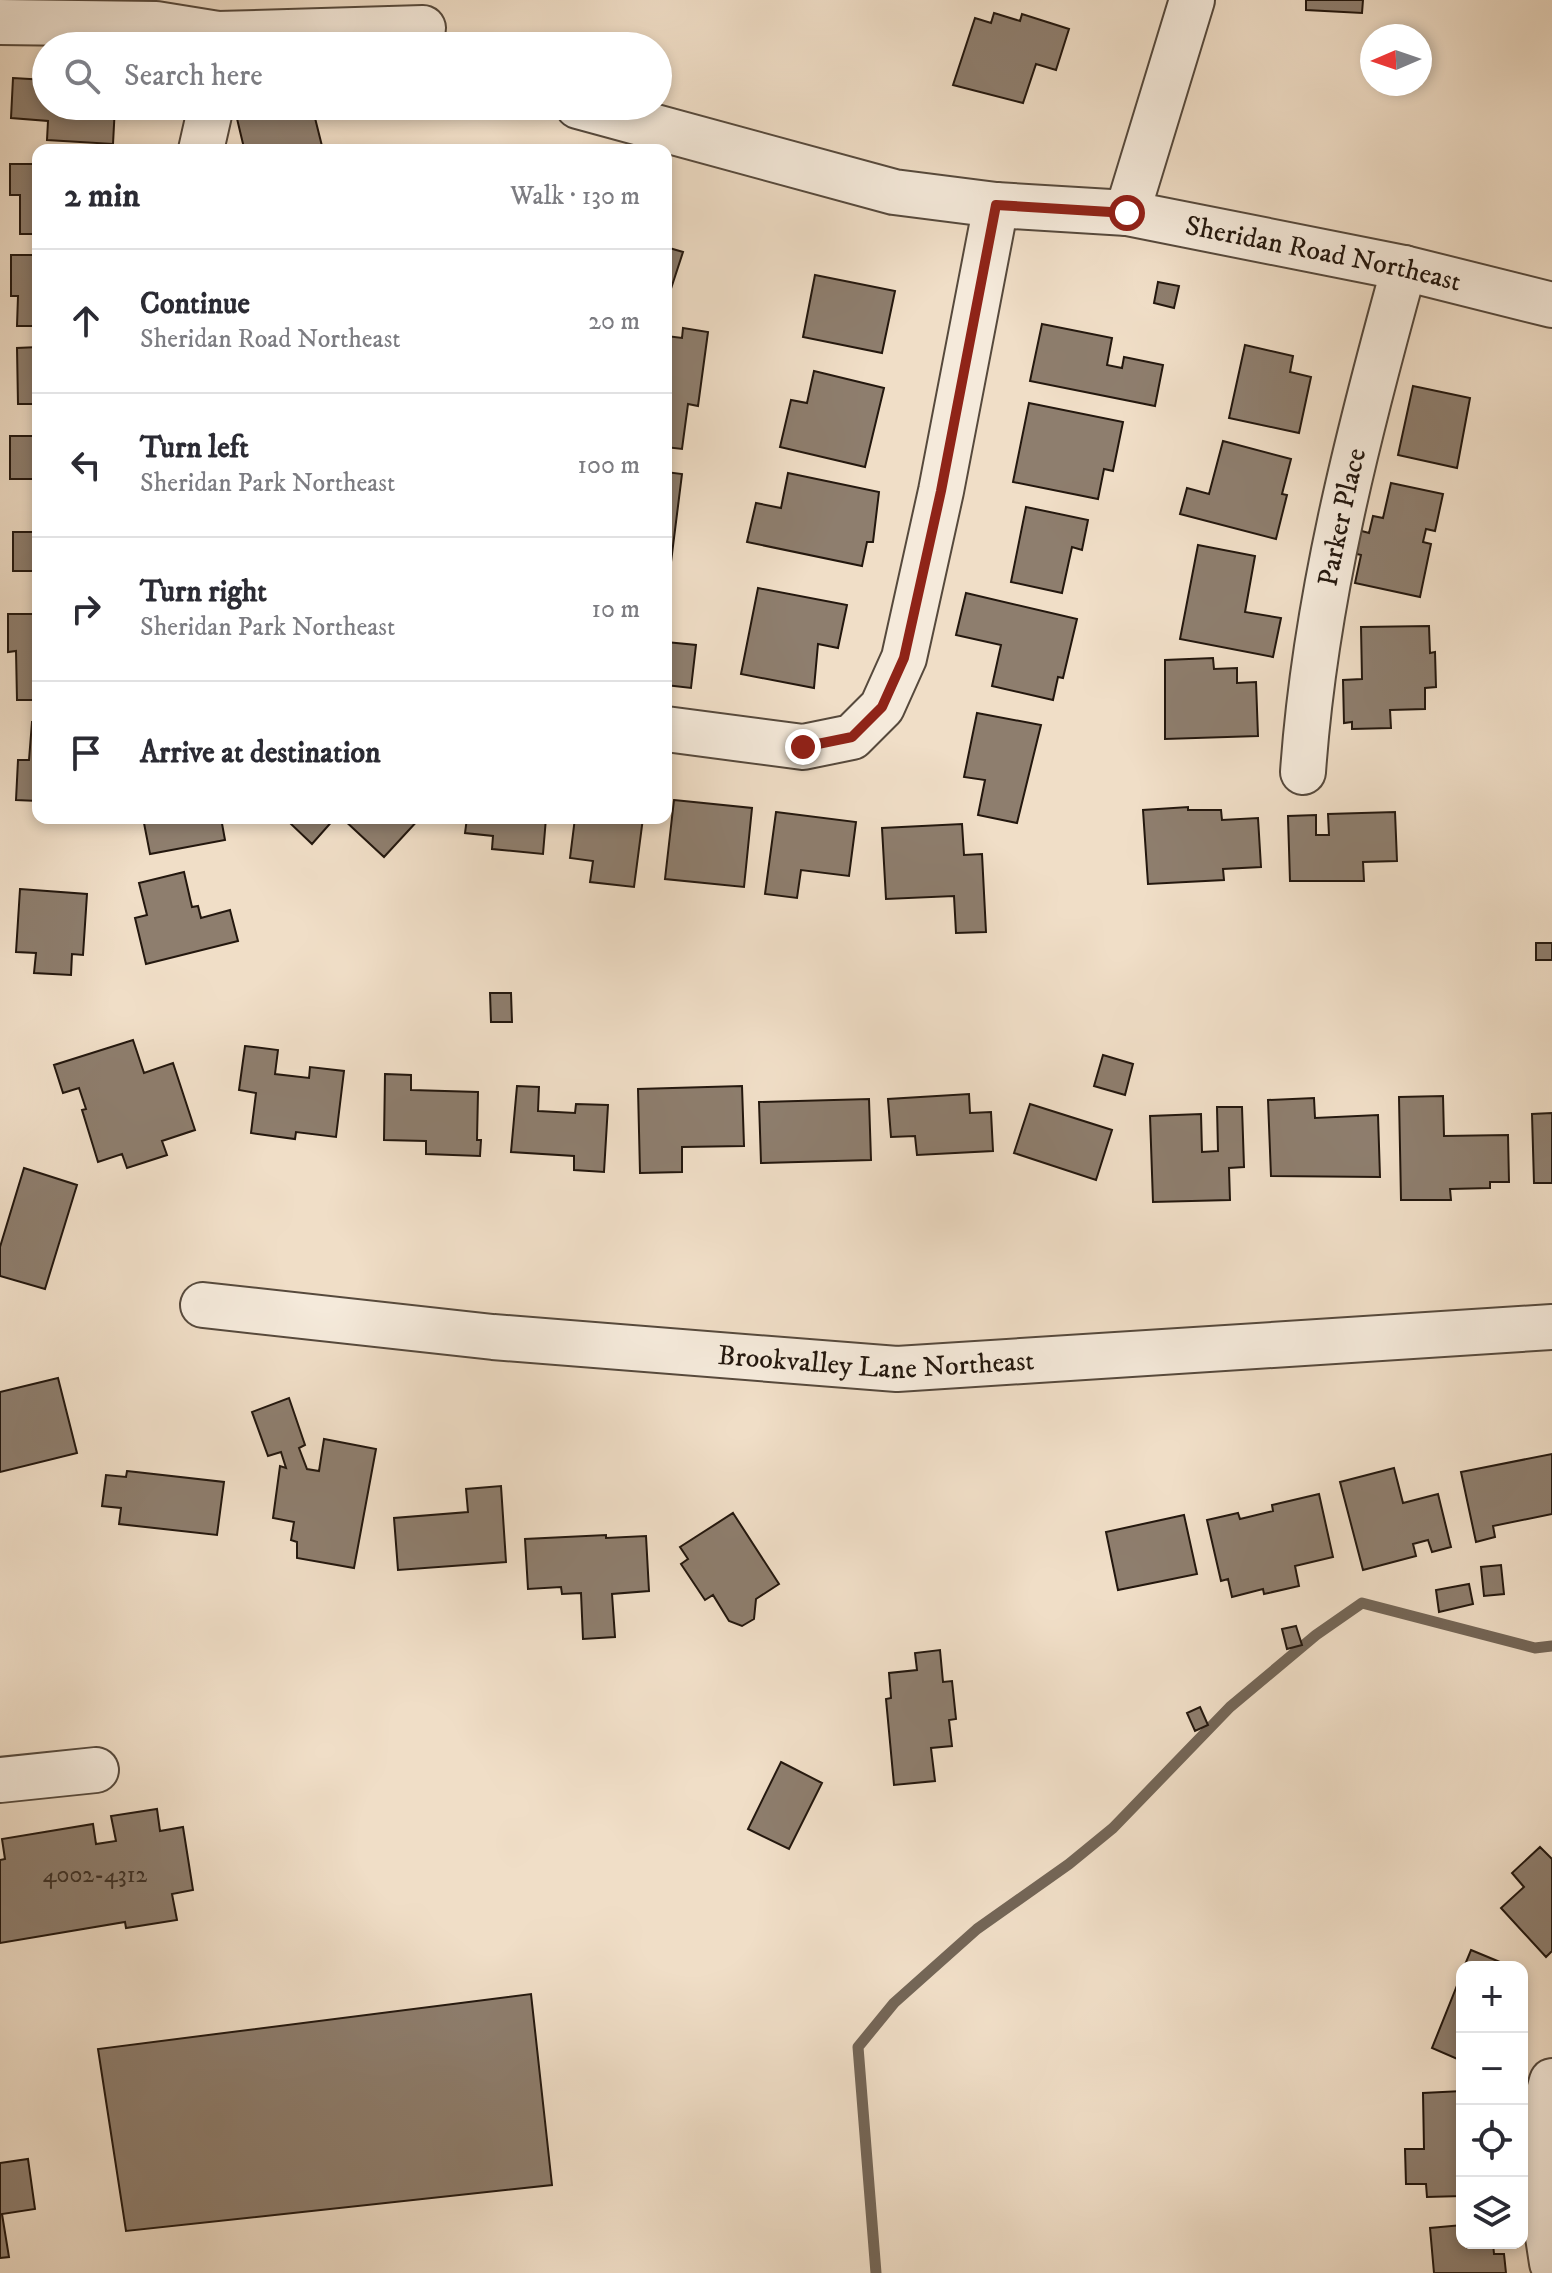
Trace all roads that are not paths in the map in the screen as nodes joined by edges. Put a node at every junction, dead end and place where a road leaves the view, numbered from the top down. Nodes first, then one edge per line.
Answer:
1 (1192, 0) edge
2 (0, 22) edge
3 (424, 25) edge
4 (188, 32) edge
5 (328, 32) edge
6 (208, 120) edge
7 (629, 120) edge
8 (202, 144) edge
9 (996, 205) junction
10 (1127, 213) junction
11 (1404, 268) junction
12 (1552, 305) edge
13 (672, 730) edge
14 (1303, 772) dead end
15 (203, 1305) dead end
16 (1552, 1327) edge
17 (96, 1770) dead end
18 (0, 1780) edge
19 (1552, 2081) edge
20 (1552, 2263) edge

1 - 10 street
2 - 4 street
3 - 5 street
6 - 8 street
7 - 9 street, Sheridan Road Northeast
9 - 10 street, Sheridan Road Northeast
9 - 13 street
10 - 11 street, Sheridan Road Northeast
11 - 12 street, Sheridan Road Northeast
11 - 14 street, Parker Place
15 - 16 street, Brookvalley Lane Northeast
17 - 18 street
19 - 20 street

